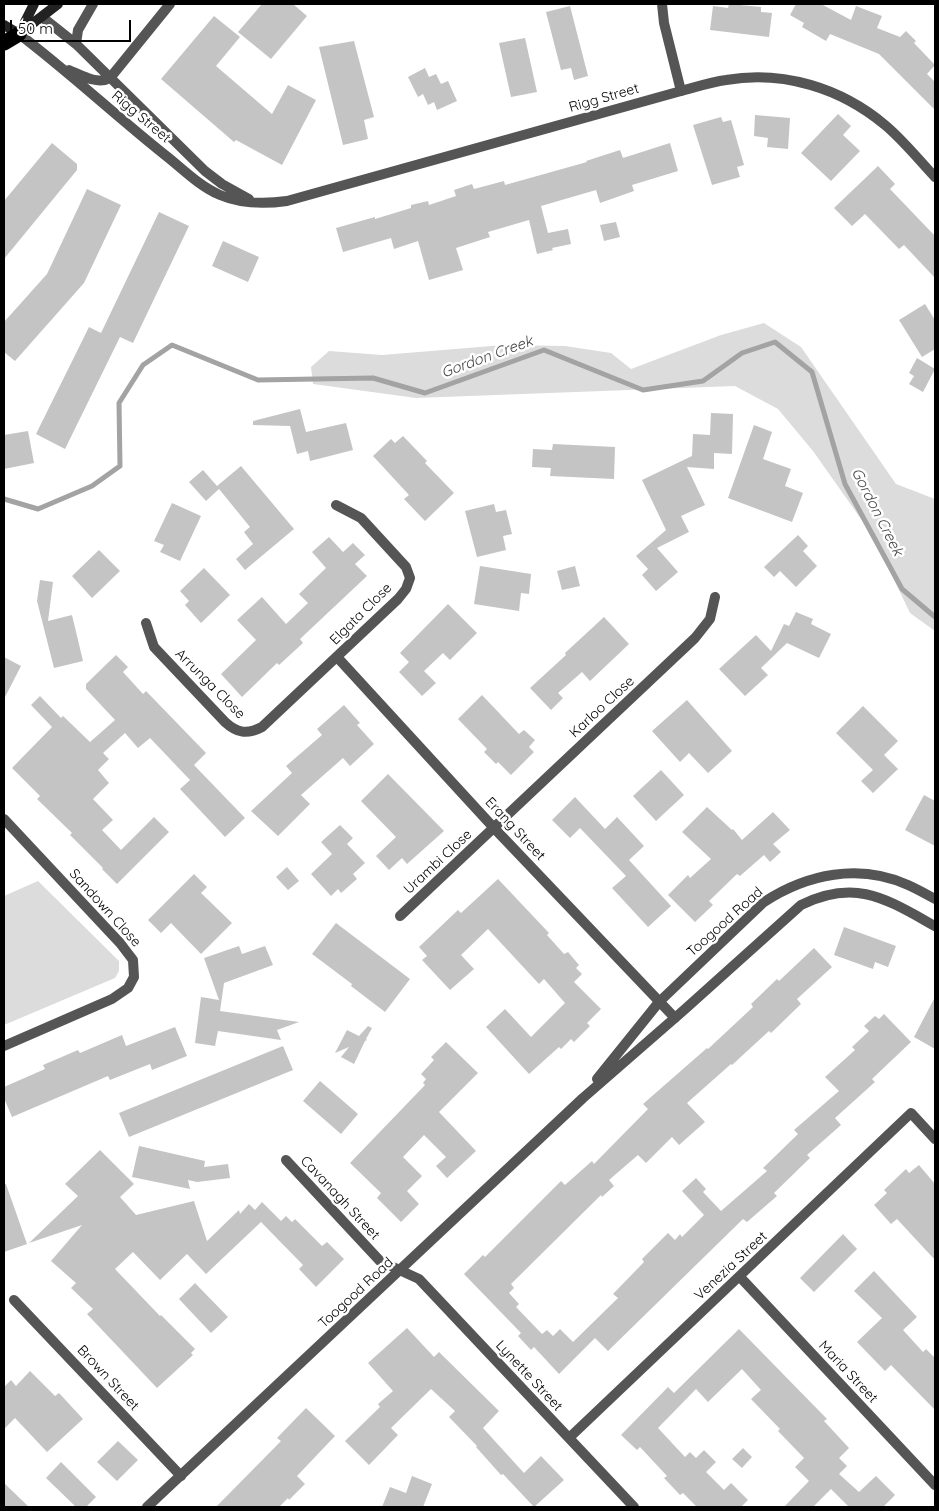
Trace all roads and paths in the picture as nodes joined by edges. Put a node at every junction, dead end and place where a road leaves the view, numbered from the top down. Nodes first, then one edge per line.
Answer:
1 (58, 4) edge
2 (93, 4) edge
3 (170, 4) edge
4 (662, 4) edge
5 (28, 5) edge
6 (42, 17) junction
7 (4, 25) edge
8 (19, 34) junction
9 (4, 43) edge
10 (76, 44) junction
11 (61, 68) junction
12 (110, 78) junction
13 (681, 91) junction
14 (185, 151) junction
15 (175, 164) junction
16 (935, 177) edge
17 (254, 202) junction
18 (336, 505) dead end
19 (715, 597) dead end
20 (146, 623) dead end
21 (336, 657) junction
22 (4, 819) edge
23 (494, 828) junction
24 (935, 899) edge
25 (400, 916) dead end
26 (935, 926) edge
27 (659, 1002) junction
28 (675, 1018) junction
29 (4, 1046) edge
30 (583, 1098) junction
31 (935, 1139) edge
32 (286, 1160) dead end
33 (399, 1271) junction
34 (740, 1277) junction
35 (14, 1300) dead end
36 (569, 1438) junction
37 (181, 1476) junction
38 (935, 1485) edge
39 (147, 1507) edge
40 (634, 1507) edge

1 - 6 main road
2 - 10 street
3 - 12 street
4 - 13 street
5 - 6 main road
5 - 8 main road
6 - 8 main road
6 - 10 street, Rigg Street
7 - 8 main road
8 - 9 highway
8 - 11 street, Rigg Street
10 - 12 street, Rigg Street
11 - 12 street
11 - 15 street, Rigg Street
12 - 14 street, Rigg Street
13 - 16 street, Rigg Street
13 - 17 street, Rigg Street
14 - 15 street
14 - 17 street, Rigg Street
15 - 17 street, Rigg Street
18 - 21 street, Elgata Close
19 - 23 street, Karloo Close
20 - 21 street, Arrunga Close
21 - 23 street, Erang Street
22 - 29 street, Sandown Close
23 - 25 street, Urambi Close
23 - 27 street, Erang Street
24 - 27 street, Toogood Road
26 - 28 street, Toogood Road
27 - 28 street, Erang Street
27 - 30 street, Toogood Road
28 - 30 street, Toogood Road
30 - 33 street, Toogood Road
31 - 34 street, Venezia Street
32 - 33 street, Cavanagh Street
33 - 36 street, Lynette Street
33 - 37 street, Toogood Road
34 - 36 street, Venezia Street
34 - 38 street, Maria Street
35 - 37 street, Brown Street
36 - 40 street, Lynette Street
37 - 39 street, Toogood Road

